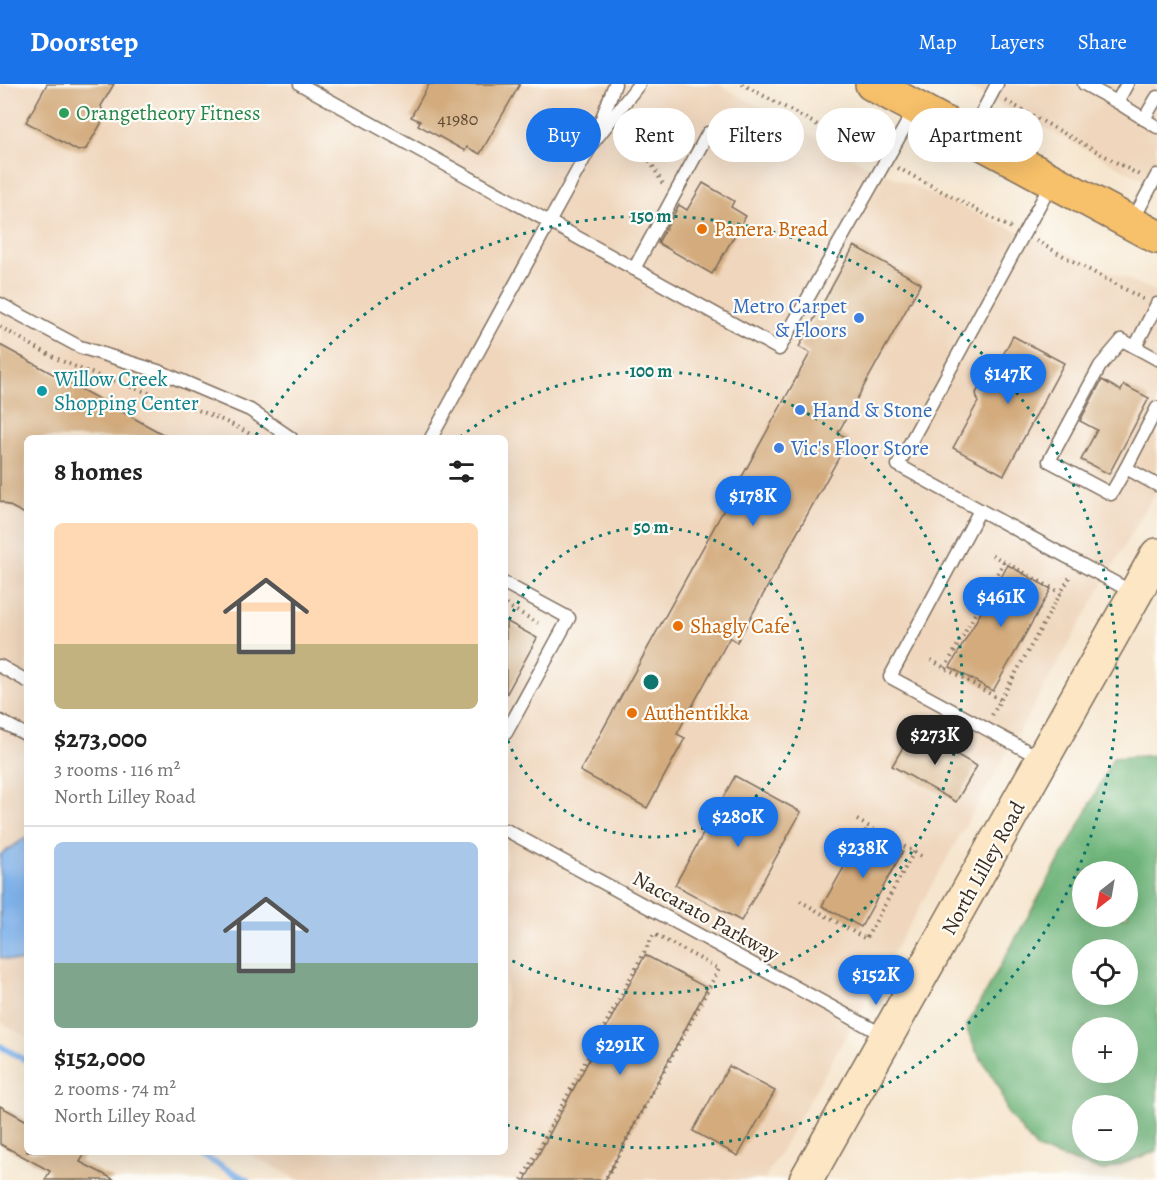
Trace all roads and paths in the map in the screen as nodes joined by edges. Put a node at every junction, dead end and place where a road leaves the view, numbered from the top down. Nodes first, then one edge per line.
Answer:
1 (300, 84) edge
2 (615, 84) edge
3 (639, 84) edge
4 (742, 84) edge
5 (872, 84) edge
6 (1084, 84) edge
7 (1127, 84) edge
8 (995, 89) edge
9 (1157, 97) edge
10 (1117, 102) junction
11 (916, 107) joint
12 (984, 108) edge
13 (1144, 119) junction
14 (601, 121) edge
15 (816, 124) edge
16 (1157, 127) edge
17 (601, 133) edge
18 (707, 135) edge
19 (896, 143) edge
20 (582, 162) edge
21 (650, 162) dead end
22 (885, 162) edge
23 (888, 162) edge
24 (1017, 162) edge
25 (655, 170) dead end
26 (1155, 179) edge
27 (1052, 181) junction
28 (548, 222) junction
29 (1144, 230) edge
30 (1023, 234) junction
31 (634, 269) junction
32 (0, 304) edge
33 (1156, 305) edge
34 (0, 327) edge
35 (1135, 347) junction
36 (1157, 359) edge
37 (1157, 408) edge
38 (252, 435) edge
39 (287, 435) edge
40 (433, 435) edge
41 (1126, 468) junction
42 (1157, 485) edge
43 (980, 510) junction
44 (992, 555) dead end
45 (1004, 562) junction
46 (1072, 573) dead end
47 (1148, 578) edge
48 (508, 585) edge
49 (1061, 593) junction
50 (508, 606) edge
51 (538, 623) dead end
52 (931, 660) dead end
53 (0, 666) edge
54 (945, 668) junction
55 (24, 679) edge
56 (1001, 700) junction
57 (992, 716) dead end
58 (0, 721) edge
59 (508, 729) edge
60 (24, 733) edge
61 (1043, 760) junction
62 (858, 820) dead end
63 (508, 831) edge
64 (914, 852) junction
65 (923, 857) dead end
66 (800, 901) dead end
67 (888, 1038) junction
68 (522, 1180) edge
69 (605, 1180) edge
70 (806, 1180) edge

1 - 28 lane
2 - 14 lane
3 - 17 lane
4 - 15 path
5 - 11 main road
6 - 10 lane
7 - 10 lane
8 - 12 lane
8 - 26 path
9 - 13 lane
10 - 13 lane
11 - 19 lane
13 - 16 lane
18 - 31 lane
20 - 28 lane
21 - 25 path
22 - 31 lane
23 - 30 path
24 - 27 main road
26 - 29 lane
27 - 29 main road
27 - 30 lane
28 - 31 lane
28 - 40 lane
30 - 33 path
30 - 43 lane
32 - 39 lane
33 - 35 lane
34 - 38 path
35 - 36 lane
35 - 41 lane
37 - 41 lane
41 - 42 lane
43 - 47 lane
43 - 61 lane
44 - 45 path
45 - 49 path
45 - 54 path
46 - 49 path
47 - 61 street, North Lilley Road
48 - 59 lane
49 - 56 path
50 - 51 path
52 - 54 path
53 - 55 lane
54 - 56 path
56 - 57 path
58 - 60 lane
61 - 67 street, North Lilley Road
62 - 64 path
63 - 67 lane, Naccarato Parkway
64 - 65 path
64 - 66 path
67 - 70 street, North Lilley Road
68 - 69 path

